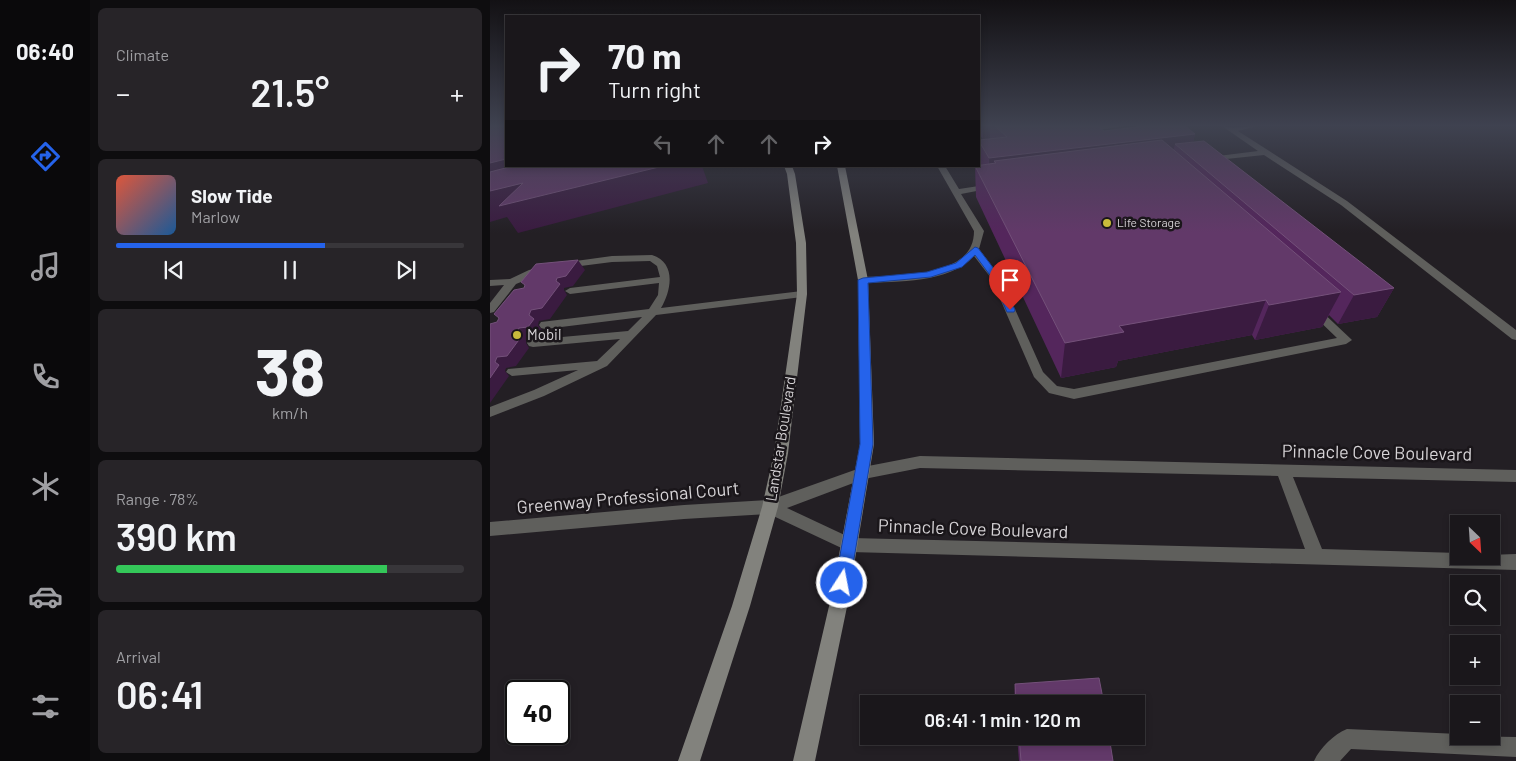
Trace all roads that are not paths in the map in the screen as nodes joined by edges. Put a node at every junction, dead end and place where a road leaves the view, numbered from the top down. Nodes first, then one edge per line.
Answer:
1 (1282, 162) edge
2 (788, 167) edge
3 (841, 167) edge
4 (942, 167) edge
5 (1002, 185) edge
6 (956, 192) junction
7 (975, 250) junction
8 (665, 279) junction
9 (863, 280) junction
10 (512, 282) junction
11 (490, 284) edge
12 (570, 291) dead end
13 (802, 294) junction
14 (517, 297) edge
15 (498, 299) junction
16 (1303, 300) edge
17 (490, 310) edge
18 (652, 313) junction
19 (545, 325) dead end
20 (631, 334) junction
21 (1516, 336) edge
22 (533, 343) dead end
23 (603, 363) junction
24 (512, 372) dead end
25 (490, 412) edge
26 (1284, 470) junction
27 (863, 473) junction
28 (1516, 476) edge
29 (770, 507) junction
30 (490, 529) edge
31 (850, 545) junction
32 (1317, 558) junction
33 (1516, 562) edge
34 (1516, 748) edge
35 (689, 761) edge
36 (804, 761) edge
37 (1325, 761) edge

1 - 21 street
2 - 13 street, Landstar Boulevard
3 - 9 street
4 - 6 street
5 - 6 street
6 - 7 street
7 - 9 street
7 - 16 street
8 - 10 street
8 - 12 street
8 - 18 street
9 - 27 street
10 - 11 street
10 - 15 street
13 - 18 street
13 - 29 street, Landstar Boulevard
14 - 15 street
15 - 17 street
18 - 19 street
18 - 20 street
20 - 22 street
20 - 23 street
23 - 24 street
23 - 25 street
26 - 27 street, Pinnacle Cove Boulevard
26 - 28 street, Pinnacle Cove Boulevard
26 - 32 street
27 - 29 street, Pinnacle Cove Boulevard
27 - 31 street
29 - 30 street, Greenway Professional Court
29 - 31 street, Pinnacle Cove Boulevard
29 - 35 street, Landstar Boulevard
31 - 32 street, Pinnacle Cove Boulevard
31 - 36 street
32 - 33 street, Pinnacle Cove Boulevard
34 - 37 street

